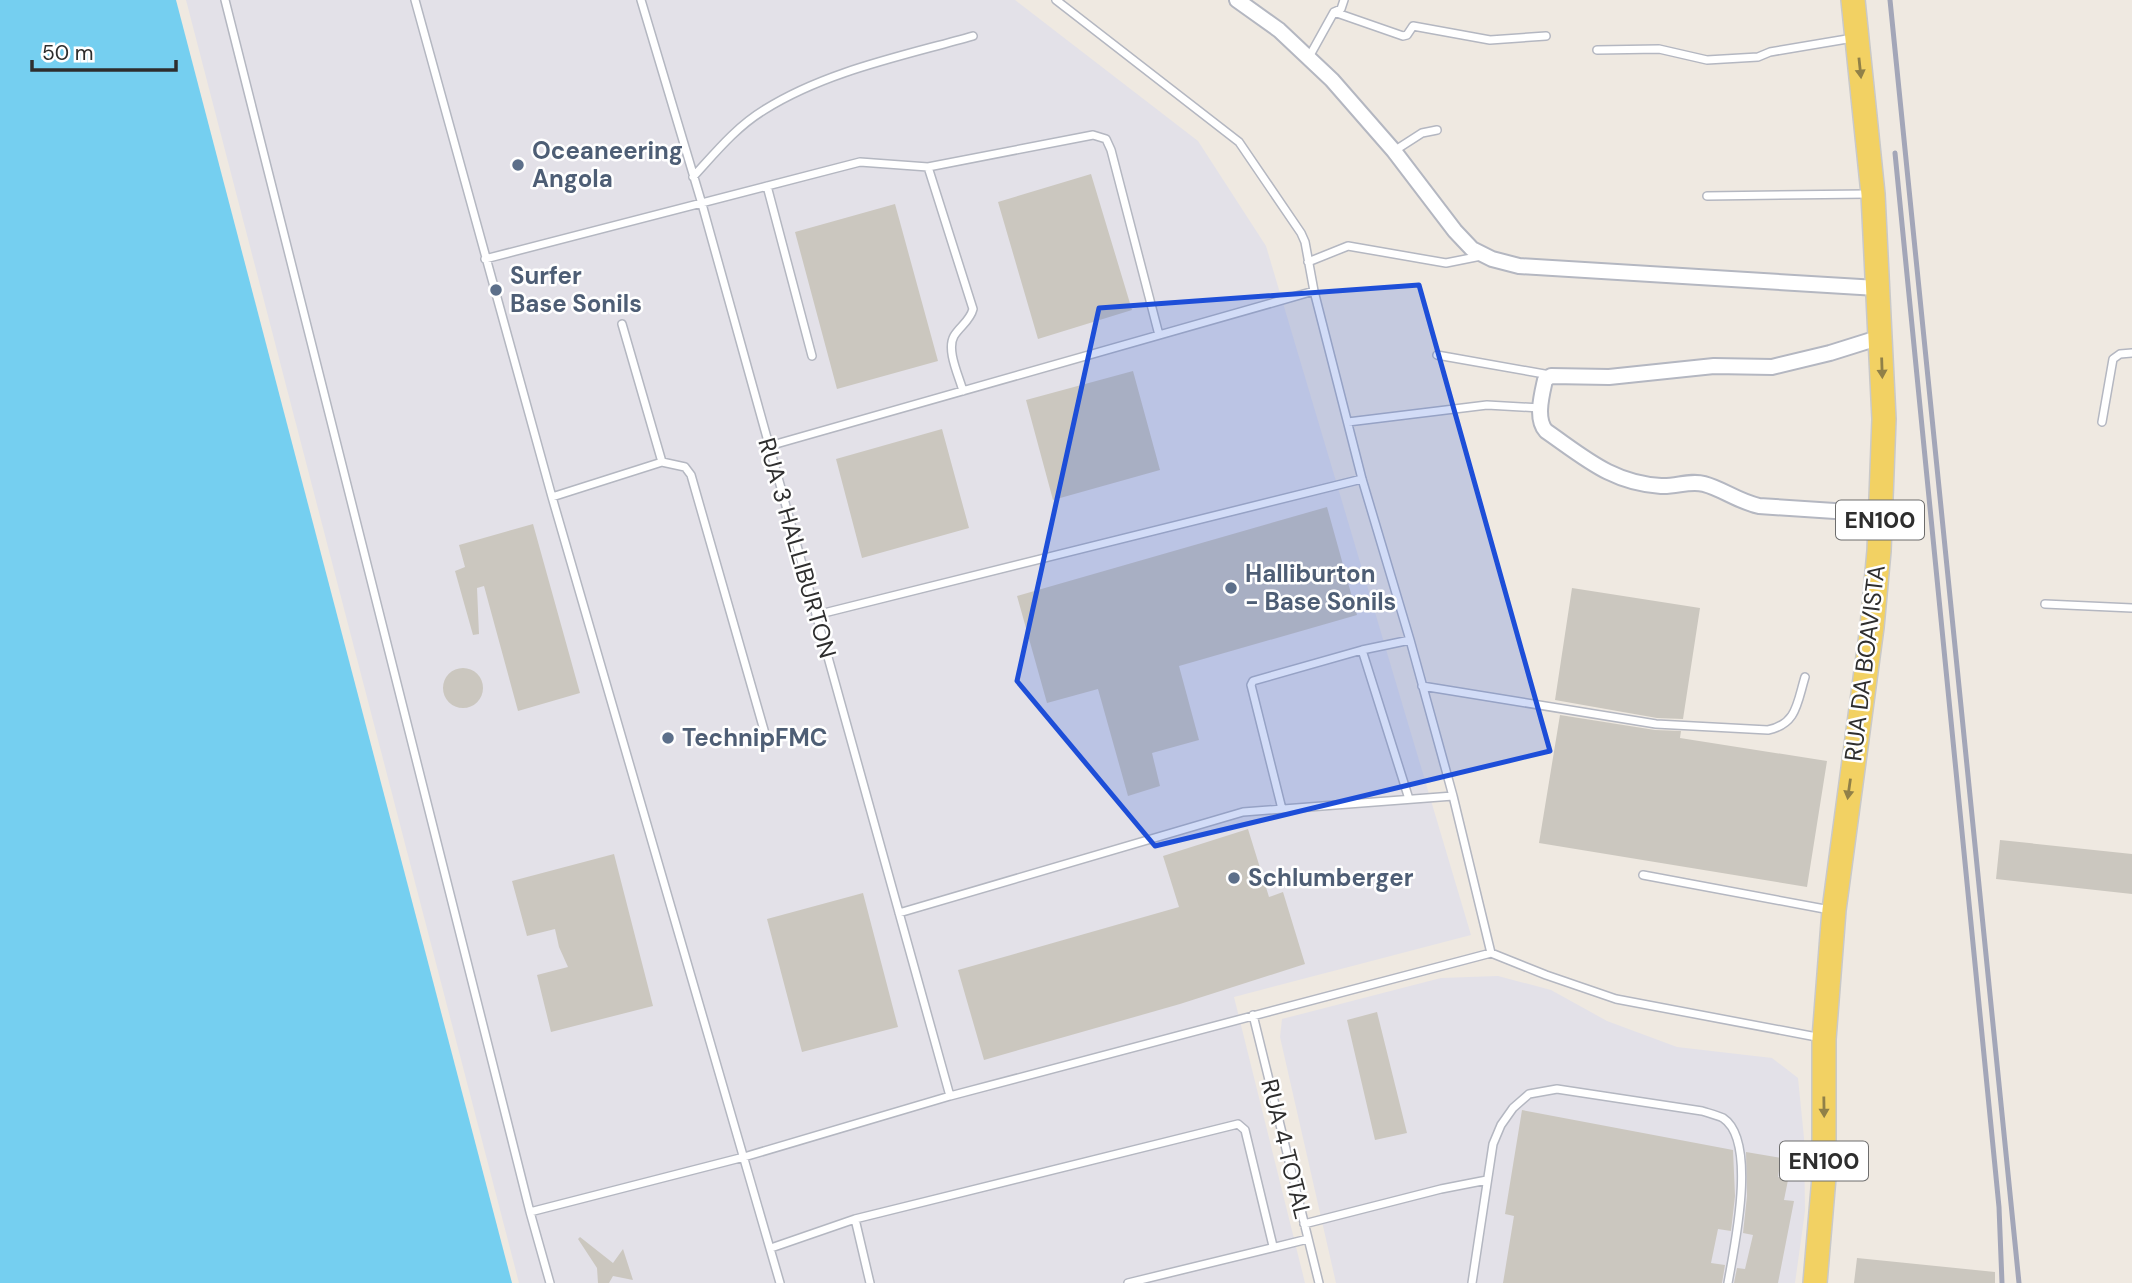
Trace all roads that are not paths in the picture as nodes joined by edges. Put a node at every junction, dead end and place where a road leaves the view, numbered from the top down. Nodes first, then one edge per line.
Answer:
1 (225, 0) edge
2 (415, 0) edge
3 (641, 0) edge
4 (1056, 0) edge
5 (1237, 0) edge
6 (1344, 0) edge
7 (1853, 0) edge
8 (1334, 12) junction
9 (973, 36) dead end
10 (1546, 36) dead end
11 (1857, 37) junction
12 (1597, 51) dead end
13 (1309, 57) junction
14 (1437, 130) dead end
15 (1394, 151) junction
16 (928, 167) junction
17 (693, 177) junction
18 (767, 186) junction
19 (1873, 194) junction
20 (1707, 196) dead end
21 (702, 204) junction
22 (1485, 255) junction
23 (485, 259) junction
24 (1308, 262) junction
25 (1878, 288) junction
26 (1314, 291) junction
27 (622, 324) dead end
28 (1158, 335) junction
29 (1881, 337) junction
30 (2132, 353) edge
31 (1437, 355) dead end
32 (812, 356) dead end
33 (1551, 376) junction
34 (963, 391) junction
35 (1540, 408) junction
36 (1348, 422) junction
37 (2102, 422) dead end
38 (769, 446) junction
39 (662, 462) junction
40 (1362, 479) junction
41 (552, 497) junction
42 (1880, 514) junction
43 (2045, 604) dead end
44 (2132, 608) edge
45 (816, 615) junction
46 (1410, 640) junction
47 (1362, 650) junction
48 (1805, 677) dead end
49 (1423, 686) junction
50 (768, 744) dead end
51 (1453, 796) junction
52 (1409, 799) junction
53 (1282, 809) junction
54 (1643, 875) dead end
55 (1834, 911) junction
56 (899, 913) junction
57 (1491, 953) junction
58 (1253, 1015) junction
59 (1824, 1039) junction
60 (950, 1096) junction
61 (744, 1157) junction
62 (1487, 1180) junction
63 (530, 1212) junction
64 (855, 1219) junction
65 (1304, 1224) junction
66 (1308, 1239) junction
67 (1273, 1246) junction
68 (771, 1248) junction
69 (550, 1283) edge
70 (780, 1283) edge
71 (870, 1283) edge
72 (1128, 1283) edge
73 (1319, 1283) edge
74 (1472, 1283) edge
75 (1728, 1283) edge
76 (1815, 1283) edge

1 - 63 lane
2 - 23 lane
3 - 17 lane, RUA 3 HALLIBURTON
4 - 24 lane
5 - 13 street
6 - 8 lane
7 - 11 main road, RUA DA BOAVISTA / EN100
8 - 10 lane
8 - 13 lane
9 - 17 lane
11 - 12 lane
11 -> 19 main road, RUA DA BOAVISTA / EN100
13 - 15 street
14 - 15 lane
15 - 22 street
16 - 18 lane
16 - 28 lane
16 - 34 lane
17 - 21 lane, RUA 3 HALLIBURTON
18 - 21 lane
18 - 32 lane
19 - 20 lane
19 - 25 main road, RUA DA BOAVISTA / EN100
21 - 23 lane
21 - 38 lane, RUA 3 HALLIBURTON
22 - 24 lane
22 - 25 street
23 - 41 lane
24 - 26 lane
25 - 29 main road, RUA DA BOAVISTA / EN100
26 - 28 lane
26 - 36 lane
27 - 39 lane
28 - 34 lane
29 - 33 street
29 -> 42 main road, RUA DA BOAVISTA / EN100
30 - 37 lane
31 - 33 lane
33 - 35 street
34 - 38 lane
35 - 36 lane
35 - 42 street
36 - 40 lane
38 - 45 lane, RUA 3 HALLIBURTON
39 - 41 lane
39 - 50 lane
40 - 45 lane
40 - 46 lane
41 - 61 lane
42 -> 55 main road, RUA DA BOAVISTA / EN100
43 - 44 lane
45 - 56 lane, RUA 3 HALLIBURTON
46 - 47 lane
46 - 49 lane
47 - 52 lane
47 - 53 lane
48 - 49 lane
49 - 51 lane
51 - 52 lane
51 - 57 lane
52 - 53 lane
53 - 56 lane
54 - 55 lane
55 - 59 main road, RUA DA BOAVISTA / EN100
56 - 60 lane, RUA 3 HALLIBURTON
57 - 58 lane
57 - 59 lane
58 - 60 lane
58 - 65 lane, RUA 4 TOTAL
59 -> 76 main road, RUA DA BOAVISTA / EN100
60 - 61 lane
61 - 63 lane
61 - 68 lane
62 - 65 lane
62 - 74 lane
62 - 75 lane
63 - 69 lane
64 - 67 lane
64 - 68 lane
64 - 71 lane
65 - 66 lane, RUA 4 TOTAL
66 - 67 lane
66 - 73 lane, RUA 4 TOTAL
67 - 72 lane
68 - 70 lane

